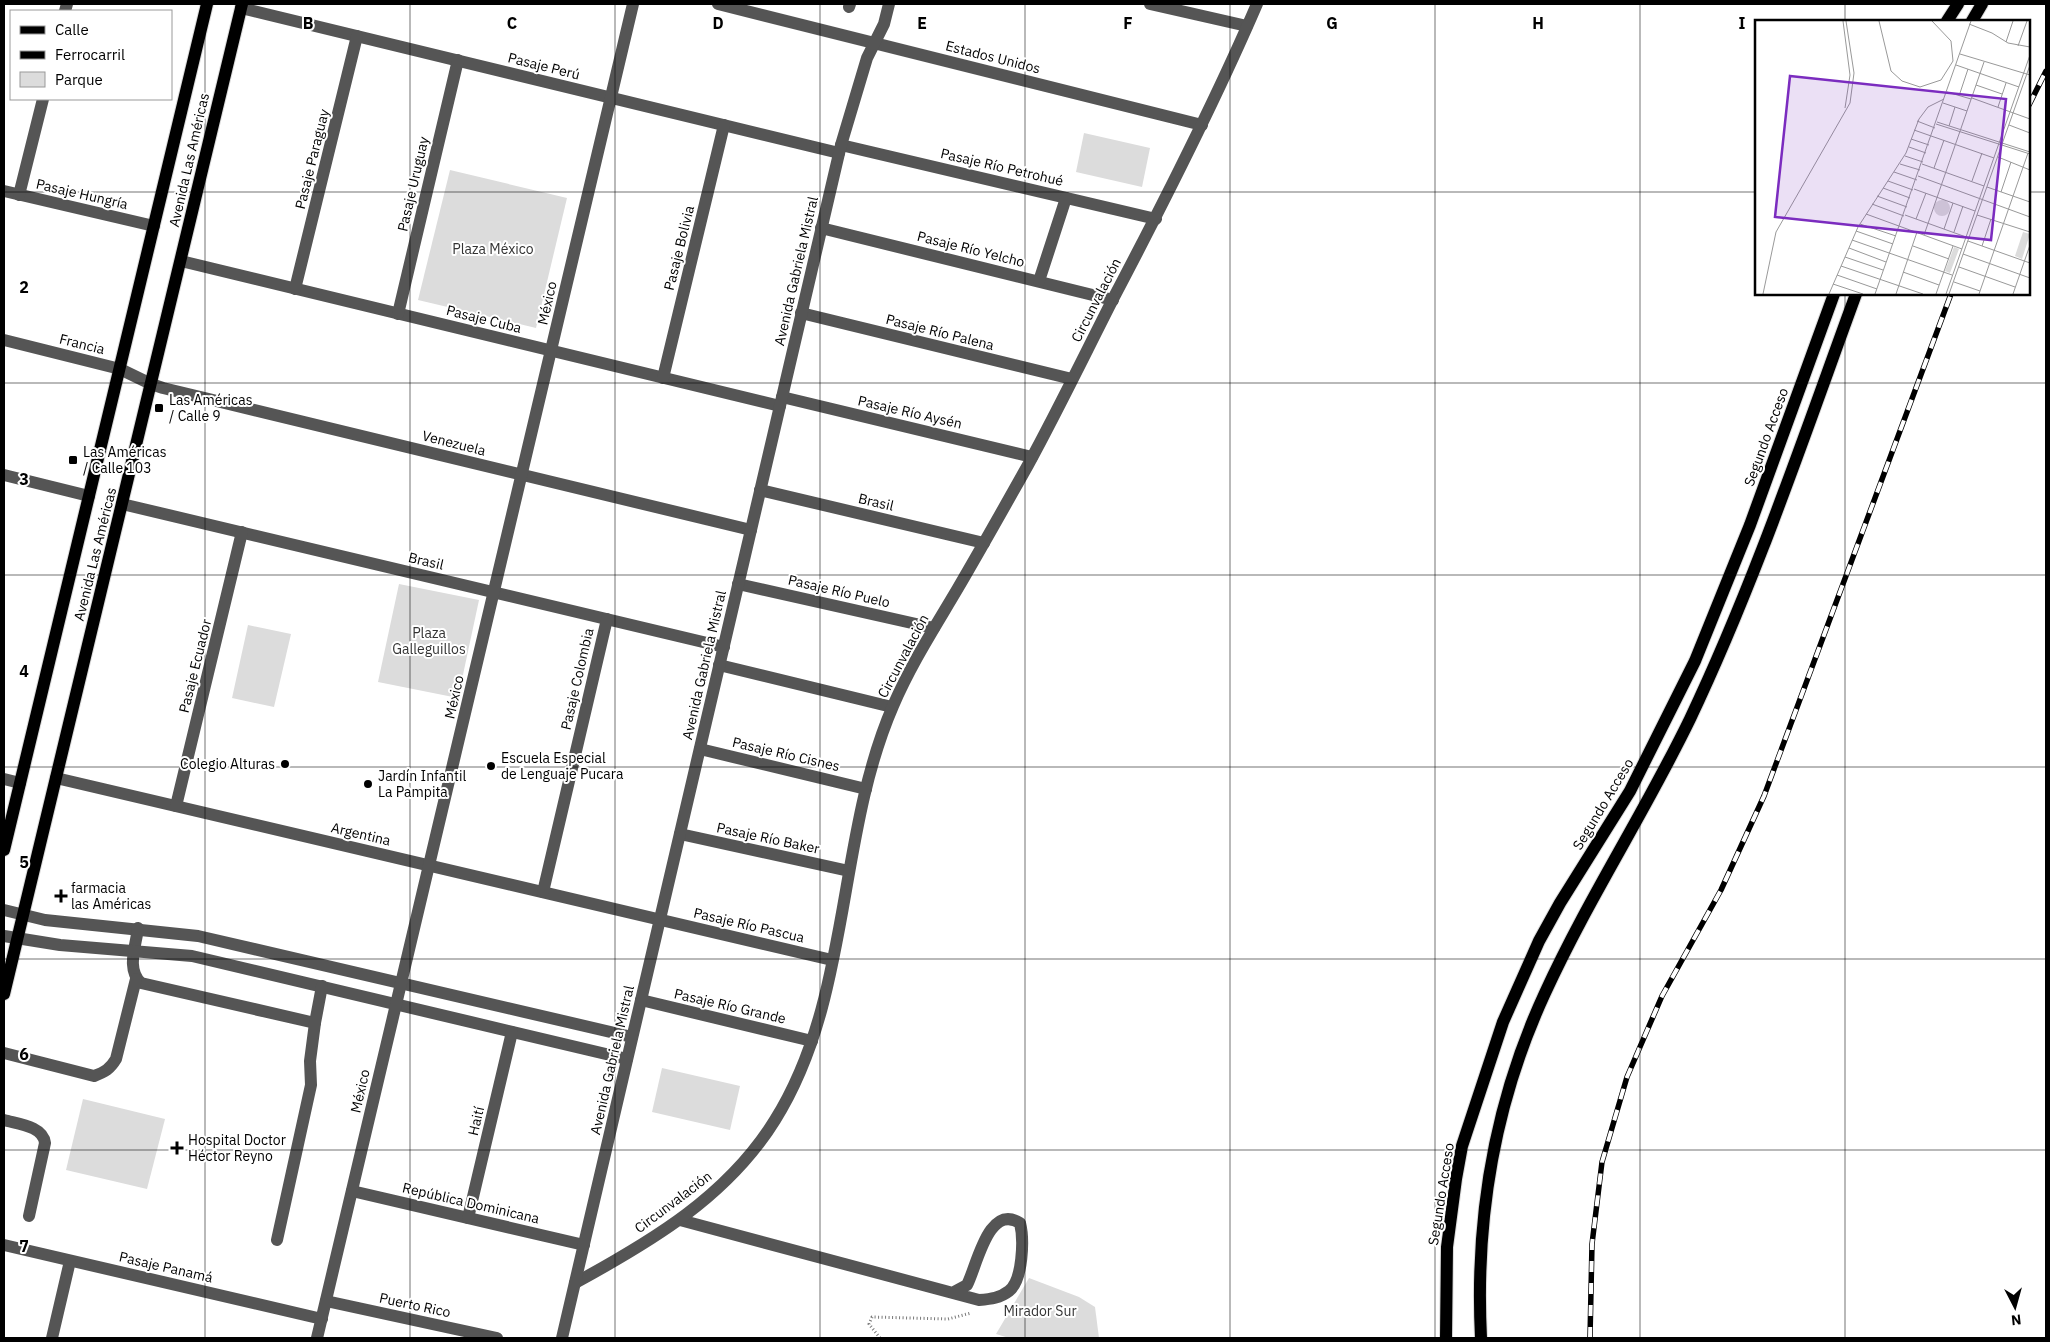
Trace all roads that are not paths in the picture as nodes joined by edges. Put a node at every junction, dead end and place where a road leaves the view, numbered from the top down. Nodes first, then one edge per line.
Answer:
1 (207, 4) edge
2 (633, 4) edge
3 (718, 4) edge
4 (889, 4) edge
5 (1150, 4) edge
6 (1257, 4) edge
7 (1958, 4) edge
8 (1982, 4) edge
9 (242, 6) edge
10 (1948, 20) edge
11 (1973, 20) edge
12 (1247, 26) junction
13 (357, 36) junction
14 (873, 43) junction
15 (458, 60) junction
16 (611, 97) junction
17 (43, 100) edge
18 (724, 125) junction
19 (1202, 125) junction
20 (840, 149) junction
21 (4, 191) edge
22 (19, 194) junction
23 (1066, 198) junction
24 (1156, 219) junction
25 (154, 226) junction
26 (821, 228) junction
27 (181, 261) junction
28 (1039, 281) junction
29 (296, 289) junction
30 (1834, 295) edge
31 (1856, 295) edge
32 (1113, 300) junction
33 (801, 313) junction
34 (398, 314) junction
35 (4, 340) edge
36 (551, 351) junction
37 (120, 369) junction
38 (663, 378) junction
39 (1072, 379) junction
40 (151, 384) junction
41 (781, 402) junction
42 (1032, 457) junction
43 (521, 474) junction
44 (4, 475) edge
45 (760, 490) junction
46 (89, 496) junction
47 (122, 504) junction
48 (751, 530) junction
49 (242, 532) junction
50 (984, 543) junction
51 (738, 584) junction
52 (494, 592) junction
53 (607, 619) junction
54 (934, 628) junction
55 (724, 646) junction
56 (720, 665) junction
57 (892, 708) junction
58 (700, 749) junction
59 (56, 778) junction
60 (4, 779) edge
61 (20, 783) junction
62 (866, 789) junction
63 (176, 806) junction
64 (680, 834) junction
65 (4, 850) edge
66 (429, 865) junction
67 (849, 871) junction
68 (543, 892) junction
69 (4, 910) edge
70 (22, 915) junction
71 (660, 919) junction
72 (138, 928) junction
73 (4, 936) edge
74 (17, 938) junction
75 (135, 951) junction
76 (832, 960) junction
77 (136, 979) junction
78 (401, 983) junction
79 (322, 986) junction
80 (4, 994) edge
81 (641, 1000) junction
82 (396, 1004) junction
83 (315, 1023) junction
84 (512, 1032) junction
85 (632, 1037) junction
86 (812, 1041) junction
87 (4, 1053) edge
88 (627, 1059) junction
89 (4, 1120) edge
90 (352, 1190) junction
91 (29, 1216) dead end
92 (468, 1218) junction
93 (680, 1220) junction
94 (277, 1240) dead end
95 (4, 1245) edge
96 (584, 1245) junction
97 (70, 1261) junction
98 (575, 1283) junction
99 (954, 1292) junction
100 (326, 1301) junction
101 (322, 1319) junction
102 (440, 1332) edge
103 (52, 1338) edge
104 (317, 1338) edge
105 (497, 1338) edge
106 (562, 1338) edge
107 (1446, 1338) edge
108 (1481, 1338) edge

1 - 25 main road, Avenida Las Américas
2 - 16 street, México
3 - 14 street, Estados Unidos
4 - 14 street, Avenida Gabriela Mistral
5 - 12 street
6 - 12 street, Circunvalación
7 - 10 main road
8 - 11 main road
9 - 13 street, Pasaje Perú
9 - 27 main road, Avenida Las Américas
12 - 19 street, Circunvalación
13 - 15 street, Pasaje Perú
13 - 29 street, Pasaje Paraguay
14 - 19 street, Estados Unidos
14 - 20 street, Avenida Gabriela Mistral
15 - 16 street, Pasaje Perú
15 - 34 street, Pasaje Uruguay
16 - 18 street, Pasaje Perú
16 - 36 street, México
17 - 22 street
18 - 20 street, Pasaje Perú
18 - 38 street, Pasaje Bolivia
19 - 24 street, Circunvalación
20 - 23 street, Pasaje Río Petrohué
20 - 26 street, Avenida Gabriela Mistral
21 - 22 street, Pasaje Hungría
22 - 25 street, Pasaje Hungría
23 - 24 street, Pasaje Río Petrohué
23 - 28 street
24 - 32 street, Circunvalación
25 - 37 main road, Avenida Las Américas
26 - 28 street, Pasaje Río Yelcho
26 - 33 street, Avenida Gabriela Mistral
27 - 29 street, Pasaje Cuba
27 - 40 main road, Avenida Las Américas
28 - 32 street, Pasaje Río Yelcho
29 - 34 street, Pasaje Cuba
30 - 107 main road, Segundo Acceso
31 - 108 main road
32 - 39 street, Circunvalación
33 - 39 street, Pasaje Río Palena
33 - 41 street, Avenida Gabriela Mistral
34 - 36 street, Pasaje Cuba
35 - 37 street, Francia
36 - 38 street, Pasaje Cuba
36 - 43 street, México
37 - 40 street, Francia
37 - 46 main road, Avenida Las Américas
38 - 41 street, Pasaje Cuba
39 - 42 street, Circunvalación
40 - 43 street, Venezuela
40 - 47 main road, Avenida Las Américas
41 - 42 street, Pasaje Río Aysén
41 - 45 street, Avenida Gabriela Mistral
42 - 50 street, Circunvalación
43 - 48 street, Venezuela
43 - 52 street, México
44 - 46 street
45 - 48 street, Avenida Gabriela Mistral
45 - 50 street, Brasil
46 - 61 main road, Avenida Las Américas
47 - 49 street, Brasil
47 - 59 main road, Avenida Las Américas
48 - 51 street, Avenida Gabriela Mistral
49 - 52 street, Brasil
49 - 63 street, Pasaje Ecuador
50 - 54 street, Circunvalación
51 - 54 street, Pasaje Río Puelo
51 - 55 street, Avenida Gabriela Mistral
52 - 53 street, Brasil
52 - 66 street, México
53 - 55 street, Brasil
53 - 68 street, Pasaje Colombia
54 - 57 street, Circunvalación
55 - 56 street, Avenida Gabriela Mistral
56 - 57 street
56 - 58 street, Avenida Gabriela Mistral
57 - 62 street, Circunvalación
58 - 62 street, Pasaje Río Cisnes
58 - 64 street, Avenida Gabriela Mistral
59 - 63 street, Argentina
59 - 70 main road, Avenida Las Américas
60 - 61 street
61 - 65 main road, Avenida Las Américas
62 - 67 street, Circunvalación
63 - 66 street, Argentina
64 - 67 street, Pasaje Río Baker
64 - 71 street, Avenida Gabriela Mistral
66 - 68 street, Argentina
66 - 78 street, México
67 - 76 street, Circunvalación
68 - 71 street, Argentina
69 - 70 street
70 - 72 street
70 - 74 main road, Avenida Las Américas
71 - 76 street, Pasaje Río Pascua
71 - 81 street, Avenida Gabriela Mistral
72 - 75 street
72 - 78 street
73 - 74 street
74 - 75 street
74 - 80 main road, Avenida Las Américas
75 - 77 street
75 - 79 street
76 - 86 street, Circunvalación
77 - 83 street
77 - 87 street
78 - 82 street, México
78 - 85 street
79 - 82 street
79 - 83 street
81 - 85 street, Avenida Gabriela Mistral
81 - 86 street, Pasaje Río Grande
82 - 84 street
82 - 90 street, México
83 - 94 street
84 - 88 street
84 - 92 street, Haití
85 - 88 street, Avenida Gabriela Mistral
86 - 93 street, Circunvalación
88 - 96 street, Avenida Gabriela Mistral
89 - 91 street
90 - 92 street, República Dominicana
90 - 100 street, México
92 - 96 street, República Dominicana
93 - 98 street, Circunvalación
93 - 99 street
95 - 97 street, Pasaje Panamá
96 - 98 street, Avenida Gabriela Mistral
97 - 101 street, Pasaje Panamá
97 - 103 street
98 - 106 street, Avenida Gabriela Mistral
99 - 99 street
100 - 101 street, México
100 - 102 street, Puerto Rico
101 - 104 street, México
102 - 105 street, Puerto Rico

